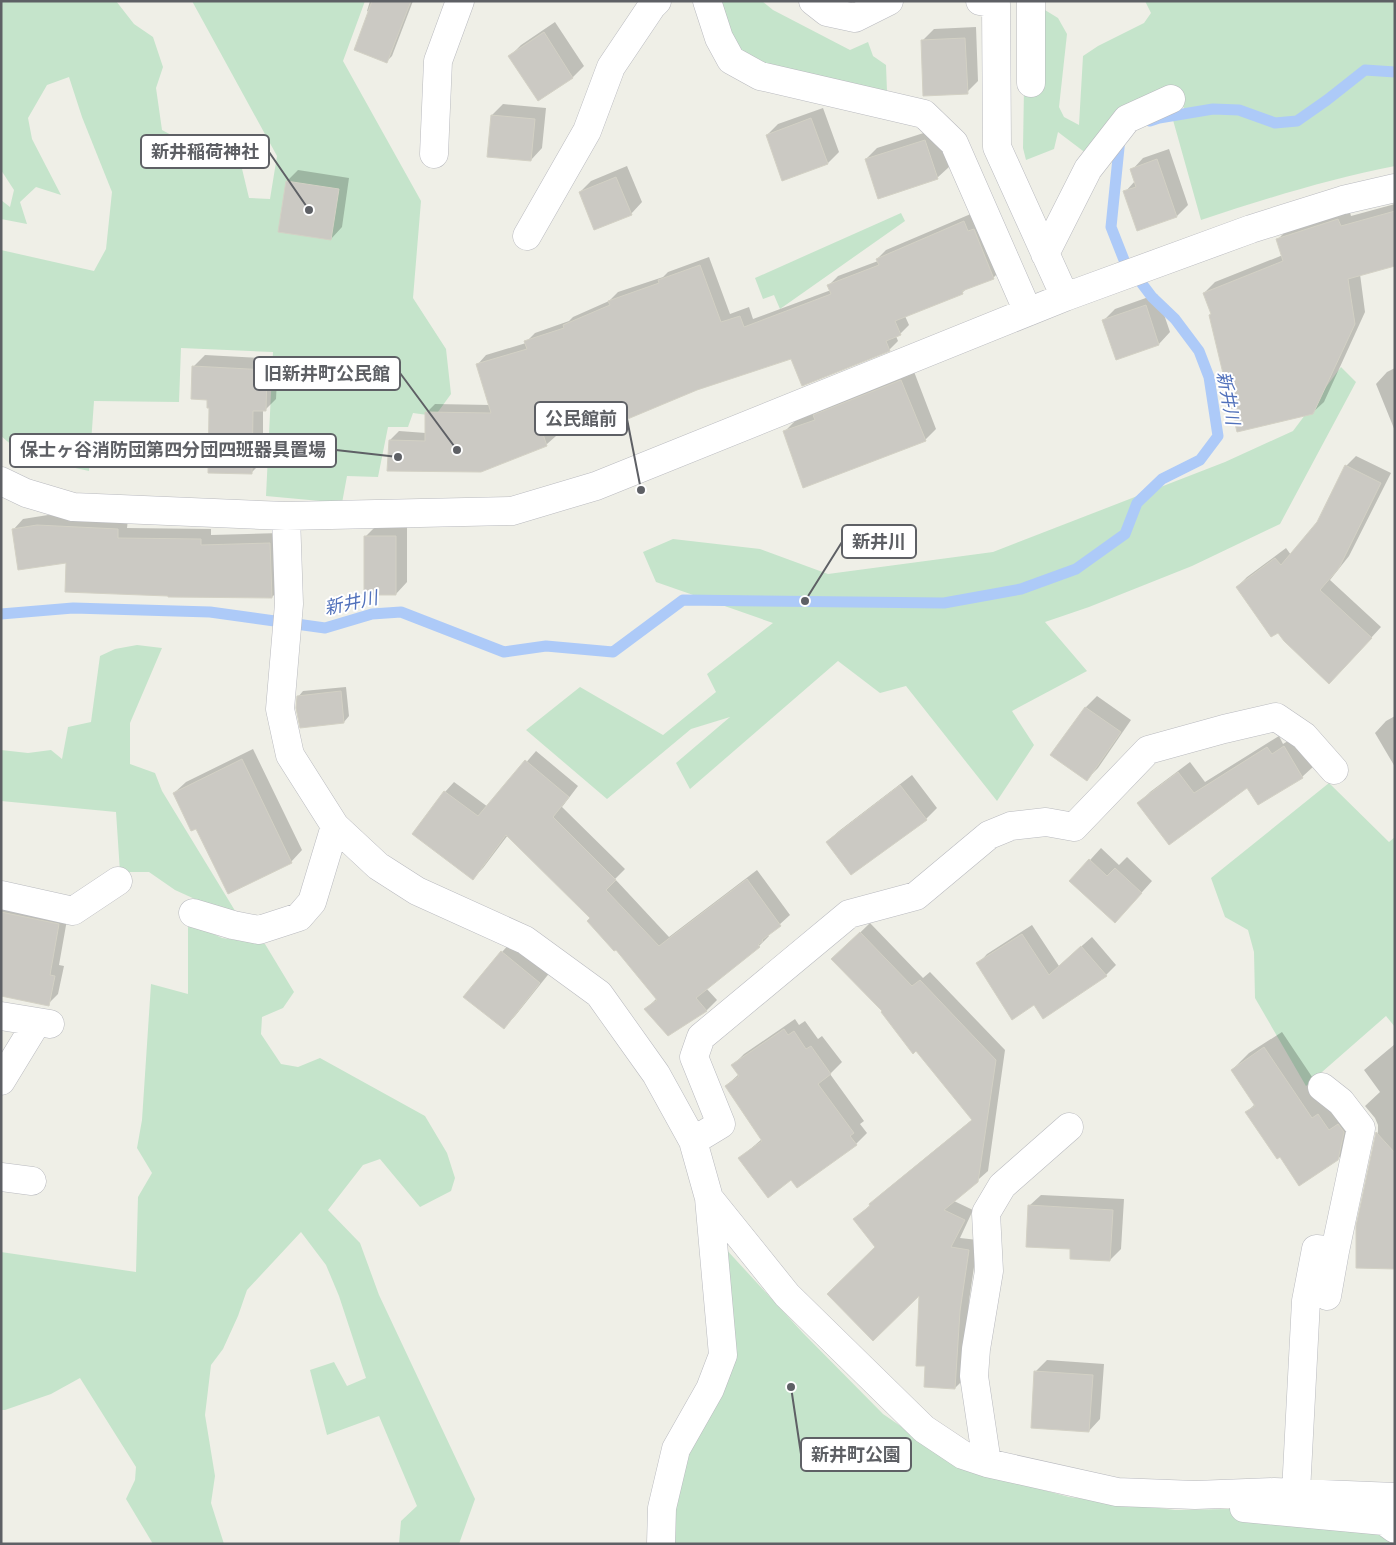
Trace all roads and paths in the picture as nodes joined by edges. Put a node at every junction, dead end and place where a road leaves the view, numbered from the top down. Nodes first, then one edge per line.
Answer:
1 (460, 1) edge
2 (657, 1) edge
3 (707, 1) edge
4 (814, 1) edge
5 (889, 1) edge
6 (980, 1) edge
7 (1031, 1) edge
8 (1031, 82) dead end
9 (1171, 99) dead end
10 (434, 154) dead end
11 (1395, 188) edge
12 (527, 236) dead end
13 (1045, 254) junction
14 (1065, 297) junction
15 (1028, 312) junction
16 (1, 482) edge
17 (286, 516) junction
18 (1334, 770) dead end
19 (335, 826) junction
20 (118, 881) dead end
21 (1, 895) edge
22 (193, 913) dead end
23 (1, 1016) edge
24 (1, 1081) edge
25 (1322, 1087) dead end
26 (1069, 1126) dead end
27 (693, 1141) junction
28 (1, 1177) edge
29 (32, 1181) dead end
30 (709, 1198) junction
31 (1335, 1250) junction
32 (1327, 1296) dead end
33 (987, 1463) junction
34 (1296, 1492) junction
35 (1195, 1495) junction
36 (1395, 1497) edge
37 (1395, 1528) edge
38 (661, 1544) edge

1 - 10 street
2 - 12 street
3 - 15 street
4 - 5 street
6 - 13 street
7 - 8 street
9 - 13 street
11 - 14 street
13 - 14 street
14 - 15 street
15 - 17 street
16 - 17 street
17 - 19 street
18 - 27 street
19 - 22 street
19 - 27 street
20 - 21 street
23 - 24 street
25 - 31 street
26 - 33 street
27 - 30 street
28 - 29 street
30 - 33 street
30 - 38 street
31 - 32 street
31 - 34 street
33 - 35 street
34 - 35 street
34 - 36 street
35 - 37 street

